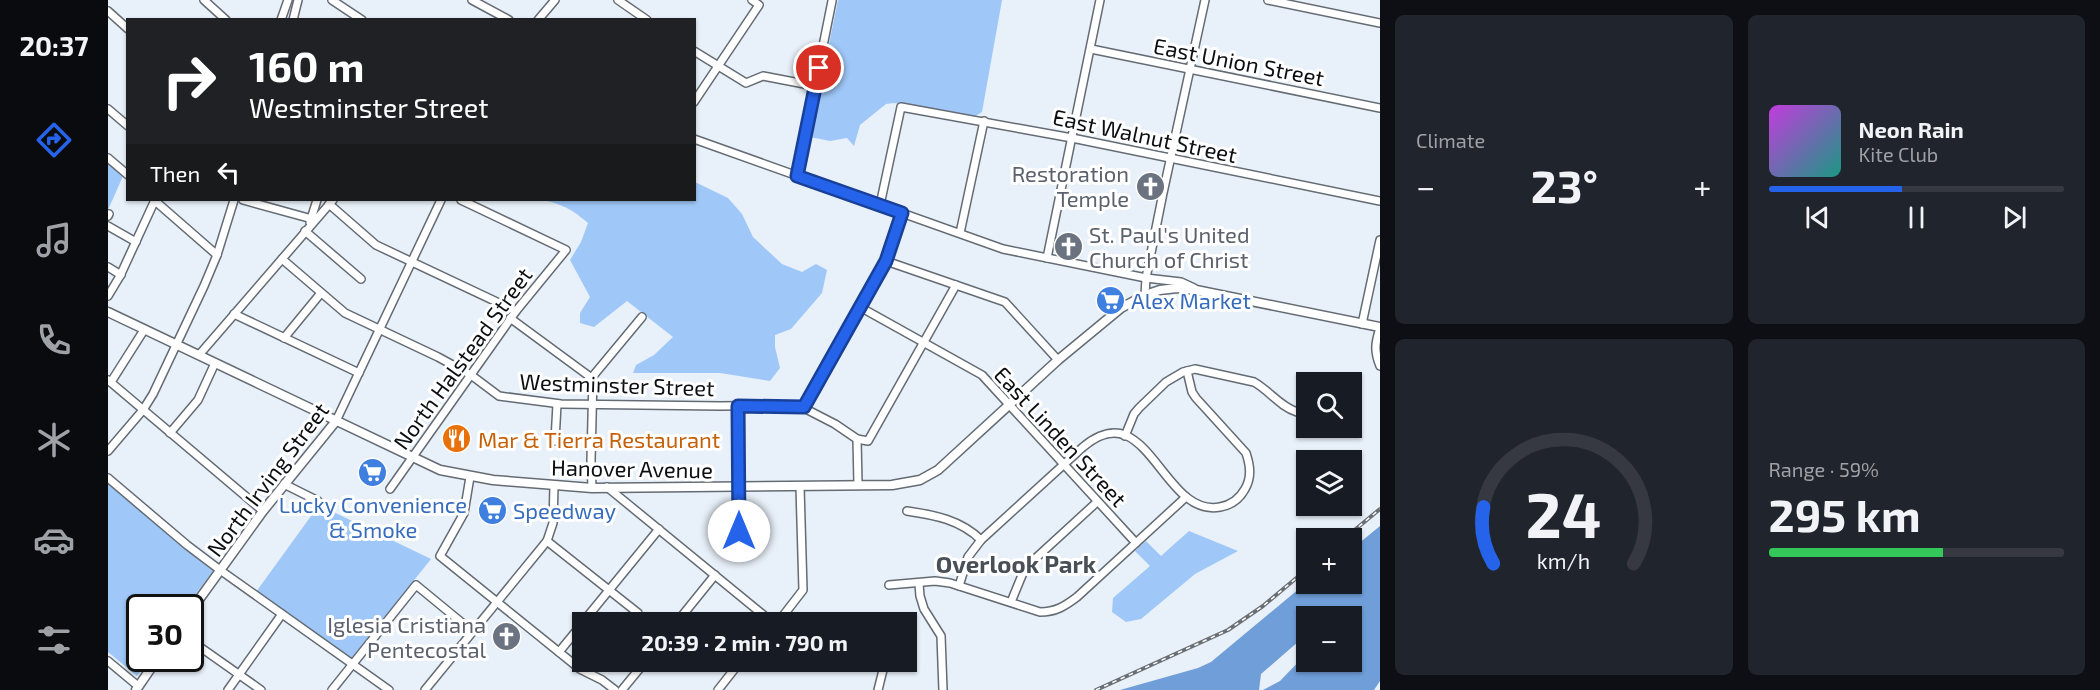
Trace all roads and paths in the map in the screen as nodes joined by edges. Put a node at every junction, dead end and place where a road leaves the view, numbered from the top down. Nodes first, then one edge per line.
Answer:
1 (204, 0) edge
2 (288, 0) edge
3 (298, 0) edge
4 (472, 0) edge
5 (555, 0) edge
6 (618, 0) edge
7 (752, 0) edge
8 (1100, 0) edge
9 (1205, 0) edge
10 (1268, 0) edge
11 (334, 1) edge
12 (832, 1) edge
13 (108, 11) edge
14 (224, 18) edge
15 (282, 18) edge
16 (294, 18) edge
17 (359, 18) edge
18 (505, 18) edge
19 (540, 18) edge
20 (644, 18) edge
21 (1380, 23) edge
22 (126, 27) edge
23 (1091, 50) junction
24 (696, 52) edge
25 (718, 67) junction
26 (1191, 70) junction
27 (815, 86) junction
28 (696, 99) edge
29 (1380, 108) edge
30 (108, 109) edge
31 (984, 121) junction
32 (126, 124) edge
33 (1072, 138) junction
34 (696, 141) edge
35 (108, 158) edge
36 (1170, 158) junction
37 (126, 173) edge
38 (797, 176) junction
39 (155, 201) edge
40 (156, 201) edge
41 (234, 201) edge
42 (247, 201) edge
43 (318, 201) edge
44 (441, 201) edge
45 (463, 201) edge
46 (1380, 201) edge
47 (331, 202) edge
48 (880, 205) junction
49 (902, 213) junction
50 (312, 219) junction
51 (108, 226) edge
52 (307, 230) junction
53 (960, 233) junction
54 (1380, 240) edge
55 (136, 242) junction
56 (217, 255) junction
57 (1047, 258) junction
58 (282, 259) junction
59 (886, 261) junction
60 (412, 262) junction
61 (108, 267) edge
62 (121, 275) junction
63 (1146, 278) junction
64 (361, 279) dead end
65 (956, 285) junction
66 (1196, 290) junction
67 (321, 293) junction
68 (1145, 295) junction
69 (108, 296) edge
70 (860, 307) junction
71 (516, 311) junction
72 (108, 312) edge
73 (234, 314) junction
74 (642, 317) dead end
75 (510, 318) junction
76 (1362, 324) junction
77 (1380, 328) edge
78 (144, 330) junction
79 (380, 330) junction
80 (284, 338) junction
81 (924, 343) junction
82 (177, 345) junction
83 (199, 355) junction
84 (1058, 360) junction
85 (215, 363) junction
86 (1380, 366) edge
87 (1187, 371) junction
88 (359, 373) junction
89 (471, 375) junction
90 (593, 379) junction
91 (109, 381) edge
92 (557, 404) junction
93 (1008, 404) junction
94 (592, 405) junction
95 (738, 406) junction
96 (804, 407) junction
97 (143, 410) junction
98 (1296, 412) edge
99 (336, 422) junction
100 (170, 433) junction
101 (1125, 436) junction
102 (857, 439) junction
103 (555, 441) dead end
104 (108, 452) edge
105 (412, 457) junction
106 (1064, 464) junction
107 (470, 477) junction
108 (108, 478) edge
109 (284, 484) junction
110 (858, 484) junction
111 (554, 486) junction
112 (607, 487) junction
113 (800, 487) junction
114 (592, 488) junction
115 (739, 488) junction
116 (390, 489) dead end
117 (1186, 497) junction
118 (318, 501) dead end
119 (1098, 502) junction
120 (907, 511) dead end
121 (263, 512) junction
122 (659, 530) junction
123 (739, 531) dead end
124 (981, 540) junction
125 (547, 541) junction
126 (1136, 543) junction
127 (220, 570) junction
128 (715, 575) junction
129 (919, 584) junction
130 (889, 585) dead end
131 (959, 586) junction
132 (609, 591) junction
133 (203, 594) edge
134 (496, 602) junction
135 (1011, 602) junction
136 (592, 612) edge
137 (637, 612) edge
138 (685, 612) edge
139 (760, 612) edge
140 (786, 612) edge
141 (282, 614) junction
142 (472, 632) junction
143 (572, 636) edge
144 (204, 650) edge
145 (559, 652) junction
146 (108, 661) edge
147 (353, 664) junction
148 (148, 672) edge
149 (637, 672) edge
150 (732, 672) edge
151 (882, 672) edge
152 (239, 674) junction
153 (137, 688) edge
154 (228, 690) edge
155 (261, 690) edge
156 (332, 690) edge
157 (389, 690) edge
158 (425, 690) edge
159 (615, 690) edge
160 (622, 690) edge
161 (718, 690) edge
162 (878, 690) edge
163 (943, 690) edge

1 - 14 street
2 - 15 street
3 - 16 street
4 - 18 street
5 - 19 street
6 - 20 street
7 - 25 street
8 - 23 street
9 - 26 street
10 - 21 street
11 - 17 street
12 - 27 street
13 - 22 street
23 - 26 street, East Union Street
23 - 33 street
24 - 25 street
25 - 27 street
25 - 28 street
26 - 29 street, East Union Street
26 - 36 street
27 - 38 street
30 - 32 street
31 - 33 street, East Walnut Street
31 - 48 street, East Walnut Street
31 - 53 street
33 - 36 street, East Walnut Street
33 - 57 street
34 - 38 street
35 - 37 street
36 - 46 street, East Walnut Street
36 - 63 street
38 - 48 street
39 - 55 street
40 - 56 street
41 - 56 street
42 - 50 street
43 - 50 street
44 - 60 street, North Irving Street
45 - 71 street, North Halstead Street
47 - 52 street
47 - 60 street
48 - 49 street
49 - 53 street
49 - 59 street
50 - 52 street
51 - 55 street
52 - 58 street
52 - 64 street
53 - 57 street
54 - 76 street
55 - 62 street
56 - 82 street
57 - 63 street
58 - 67 street, Westminster Street
58 - 73 street
59 - 65 street
59 - 70 street
60 - 71 street
60 - 79 street, North Irving Street
61 - 62 street
62 - 69 street
63 - 66 street
63 - 68 street
65 - 81 street
65 - 84 street
66 - 68 main road, Hanover Avenue
66 - 76 main road, Hanover Avenue
67 - 79 street, Westminster Street
67 - 80 street
68 - 84 main road, Hanover Avenue
70 - 81 street, East Linden Street
70 - 96 street
71 - 75 street, North Halstead Street
72 - 78 main road, Hanover Avenue
73 - 80 street
73 - 83 street
74 - 90 street
75 - 89 street, North Halstead Street
75 - 90 street
76 - 77 main road, Hanover Avenue
77 - 86 street
78 - 82 main road, Hanover Avenue
78 - 91 street
79 - 88 street, North Irving Street
79 - 89 street, Westminster Street
80 - 88 street
81 - 93 street, East Linden Street
81 - 102 street
82 - 83 main road, Hanover Avenue
82 - 97 street
83 - 85 main road, Hanover Avenue
84 - 93 main road, Hanover Avenue
85 - 99 main road, Hanover Avenue
85 - 100 street
87 - 98 street
87 - 101 street
87 - 117 street
88 - 99 street, North Irving Street
89 - 92 street, Westminster Street
89 - 105 street, North Halstead Street
90 - 94 street
91 - 97 street
92 - 94 street, Westminster Street
92 - 103 street
93 - 106 street, East Linden Street
93 - 110 main road, Hanover Avenue
94 - 95 street, Westminster Street
94 - 114 street
95 - 96 street, Westminster Street
95 - 115 street
96 - 102 street
97 - 100 street
97 - 104 street
99 - 105 main road, Hanover Avenue
99 - 109 main road, North Irving Street
100 - 121 street
101 - 106 street
101 - 117 street
102 - 110 street
105 - 107 main road, Hanover Avenue
105 - 116 street, North Halstead Street
106 - 119 street, East Linden Street
106 - 124 street
107 - 111 main road, Hanover Avenue
107 - 134 street
108 - 127 street
109 - 118 street
109 - 121 main road, North Irving Street
110 - 113 main road, Hanover Avenue
111 - 114 main road, Hanover Avenue
111 - 125 street
112 - 114 main road, Hanover Avenue
112 - 115 main road, Hanover Avenue
112 - 122 street
113 - 115 main road, Hanover Avenue
113 - 140 street
115 - 123 street
117 - 126 street
119 - 126 street, East Linden Street
119 - 135 street
120 - 124 street
121 - 127 main road, North Irving Street
122 - 128 street
122 - 132 street
124 - 131 street
125 - 132 street
125 - 134 street
126 - 135 street
127 - 133 main road, North Irving Street
127 - 141 street
128 - 138 street
128 - 139 street
129 - 130 street
129 - 131 street
129 - 163 street
131 - 135 street
132 - 136 street
132 - 137 street
134 - 142 street
134 - 145 street
141 - 147 street
141 - 152 street
142 - 147 street
142 - 158 street
143 - 145 street
144 - 152 street
145 - 159 street
146 - 153 street
147 - 156 street
147 - 157 street
148 - 153 main road
149 - 160 street
150 - 161 street
151 - 162 street
152 - 154 street
152 - 155 street

